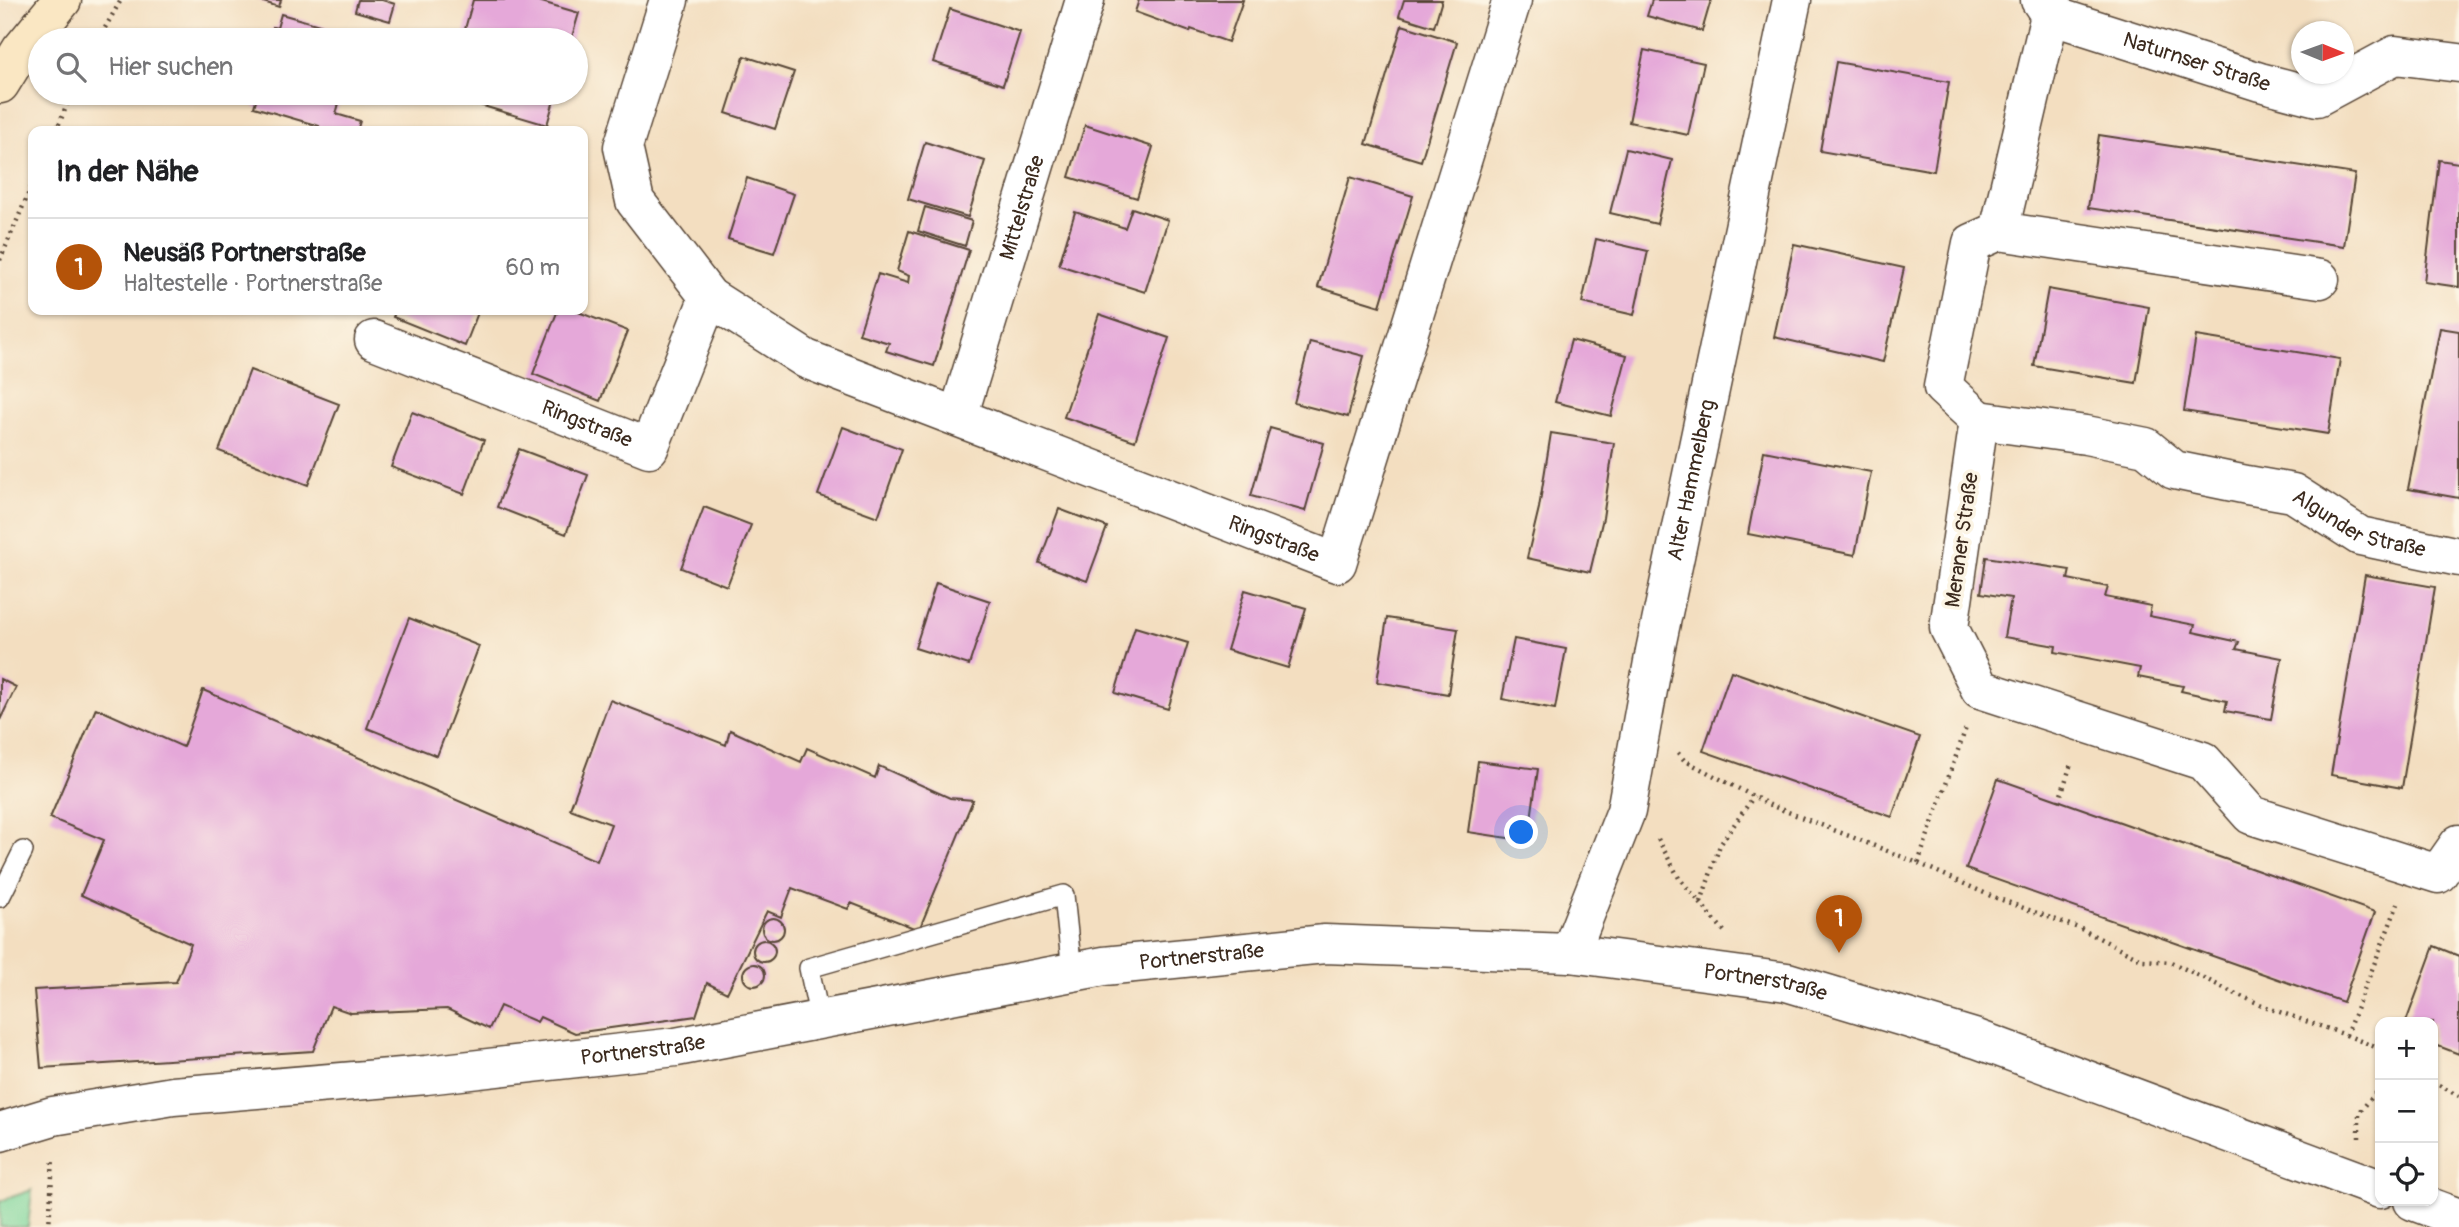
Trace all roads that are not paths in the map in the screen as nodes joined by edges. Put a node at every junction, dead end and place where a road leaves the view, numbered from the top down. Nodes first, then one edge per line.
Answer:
1 (62, 0) edge
2 (669, 0) edge
3 (1085, 0) edge
4 (1512, 0) edge
5 (1792, 0) edge
6 (2047, 5) edge
7 (39, 28) edge
8 (28, 41) edge
9 (2459, 63) edge
10 (0, 83) edge
11 (1999, 231) junction
12 (2320, 279) dead end
13 (709, 298) junction
14 (374, 340) dead end
15 (958, 417) junction
16 (1979, 420) junction
17 (2459, 557) edge
18 (2459, 844) edge
19 (23, 852) dead end
20 (0, 897) edge
21 (1570, 953) junction
22 (1072, 972) junction
23 (820, 1020) junction
24 (0, 1132) edge
25 (2375, 1187) edge
26 (2427, 1206) edge
27 (2459, 1218) edge

1 - 7 main road
2 - 13 street, Ringstraße
3 - 15 street, Mittelstraße
4 - 15 street, Ringstraße
5 - 21 street, Alter Hammelberg
6 - 9 street, Naturnser Straße
6 - 11 street
8 - 10 main road
11 - 12 street
11 - 16 street
13 - 14 street, Ringstraße
13 - 15 street, Ringstraße
16 - 17 street, Algunder Straße
16 - 18 street, Meraner Straße
19 - 20 lane
21 - 22 street, Portnerstraße
21 - 25 street, Portnerstraße
22 - 23 street, Portnerstraße
22 - 23 lane
23 - 24 street, Portnerstraße
26 - 27 street

